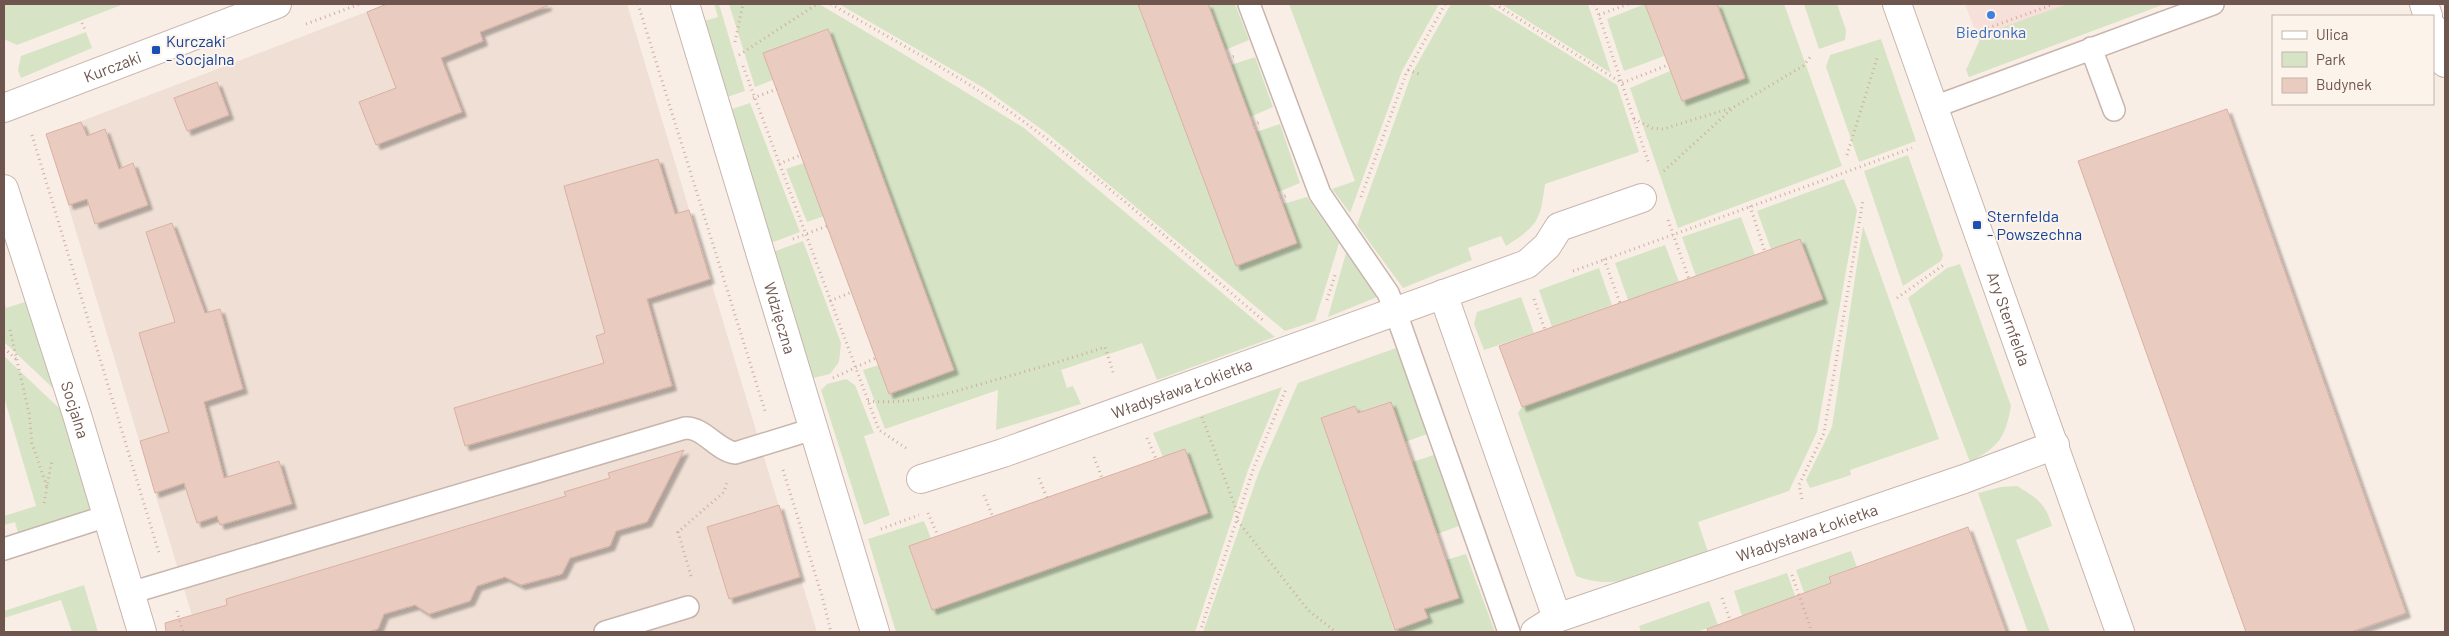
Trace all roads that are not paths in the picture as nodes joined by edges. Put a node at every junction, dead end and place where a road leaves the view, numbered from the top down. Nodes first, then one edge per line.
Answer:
1 (277, 4) edge
2 (685, 4) edge
3 (1249, 4) edge
4 (1897, 4) edge
5 (2213, 4) edge
6 (2434, 31) edge
7 (2091, 48) junction
8 (2445, 63) edge
9 (9, 106) edge
10 (1934, 107) junction
11 (2114, 110) dead end
12 (4, 189) edge
13 (1642, 198) dead end
14 (1443, 294) junction
15 (1395, 310) junction
16 (813, 429) junction
17 (2055, 445) junction
18 (921, 479) road end
19 (107, 516) junction
20 (4, 549) edge
21 (130, 593) junction
22 (688, 607) road end
23 (1546, 625) edge
24 (142, 632) edge
25 (605, 632) edge
26 (875, 632) edge
27 (1509, 632) edge
28 (2120, 632) edge

1 - 9 street, Kurczaki
2 - 16 street, Wdzięczna
3 - 15 lane
4 - 10 street, Ary Sternfelda
5 - 7 lane
6 - 8 street
7 - 10 lane
7 - 11 lane
10 - 17 street, Ary Sternfelda
12 - 19 street, Socjalna
13 - 14 street, Władysława Łokietka
14 - 15 street, Władysława Łokietka
14 - 23 street, Władysława Łokietka
15 - 18 street, Władysława Łokietka
15 - 27 lane
16 - 21 lane
16 - 26 street, Wdzięczna
17 - 23 street, Władysława Łokietka
17 - 28 street, Ary Sternfelda
19 - 20 lane
19 - 21 street, Socjalna
21 - 24 street, Socjalna
22 - 25 lane

